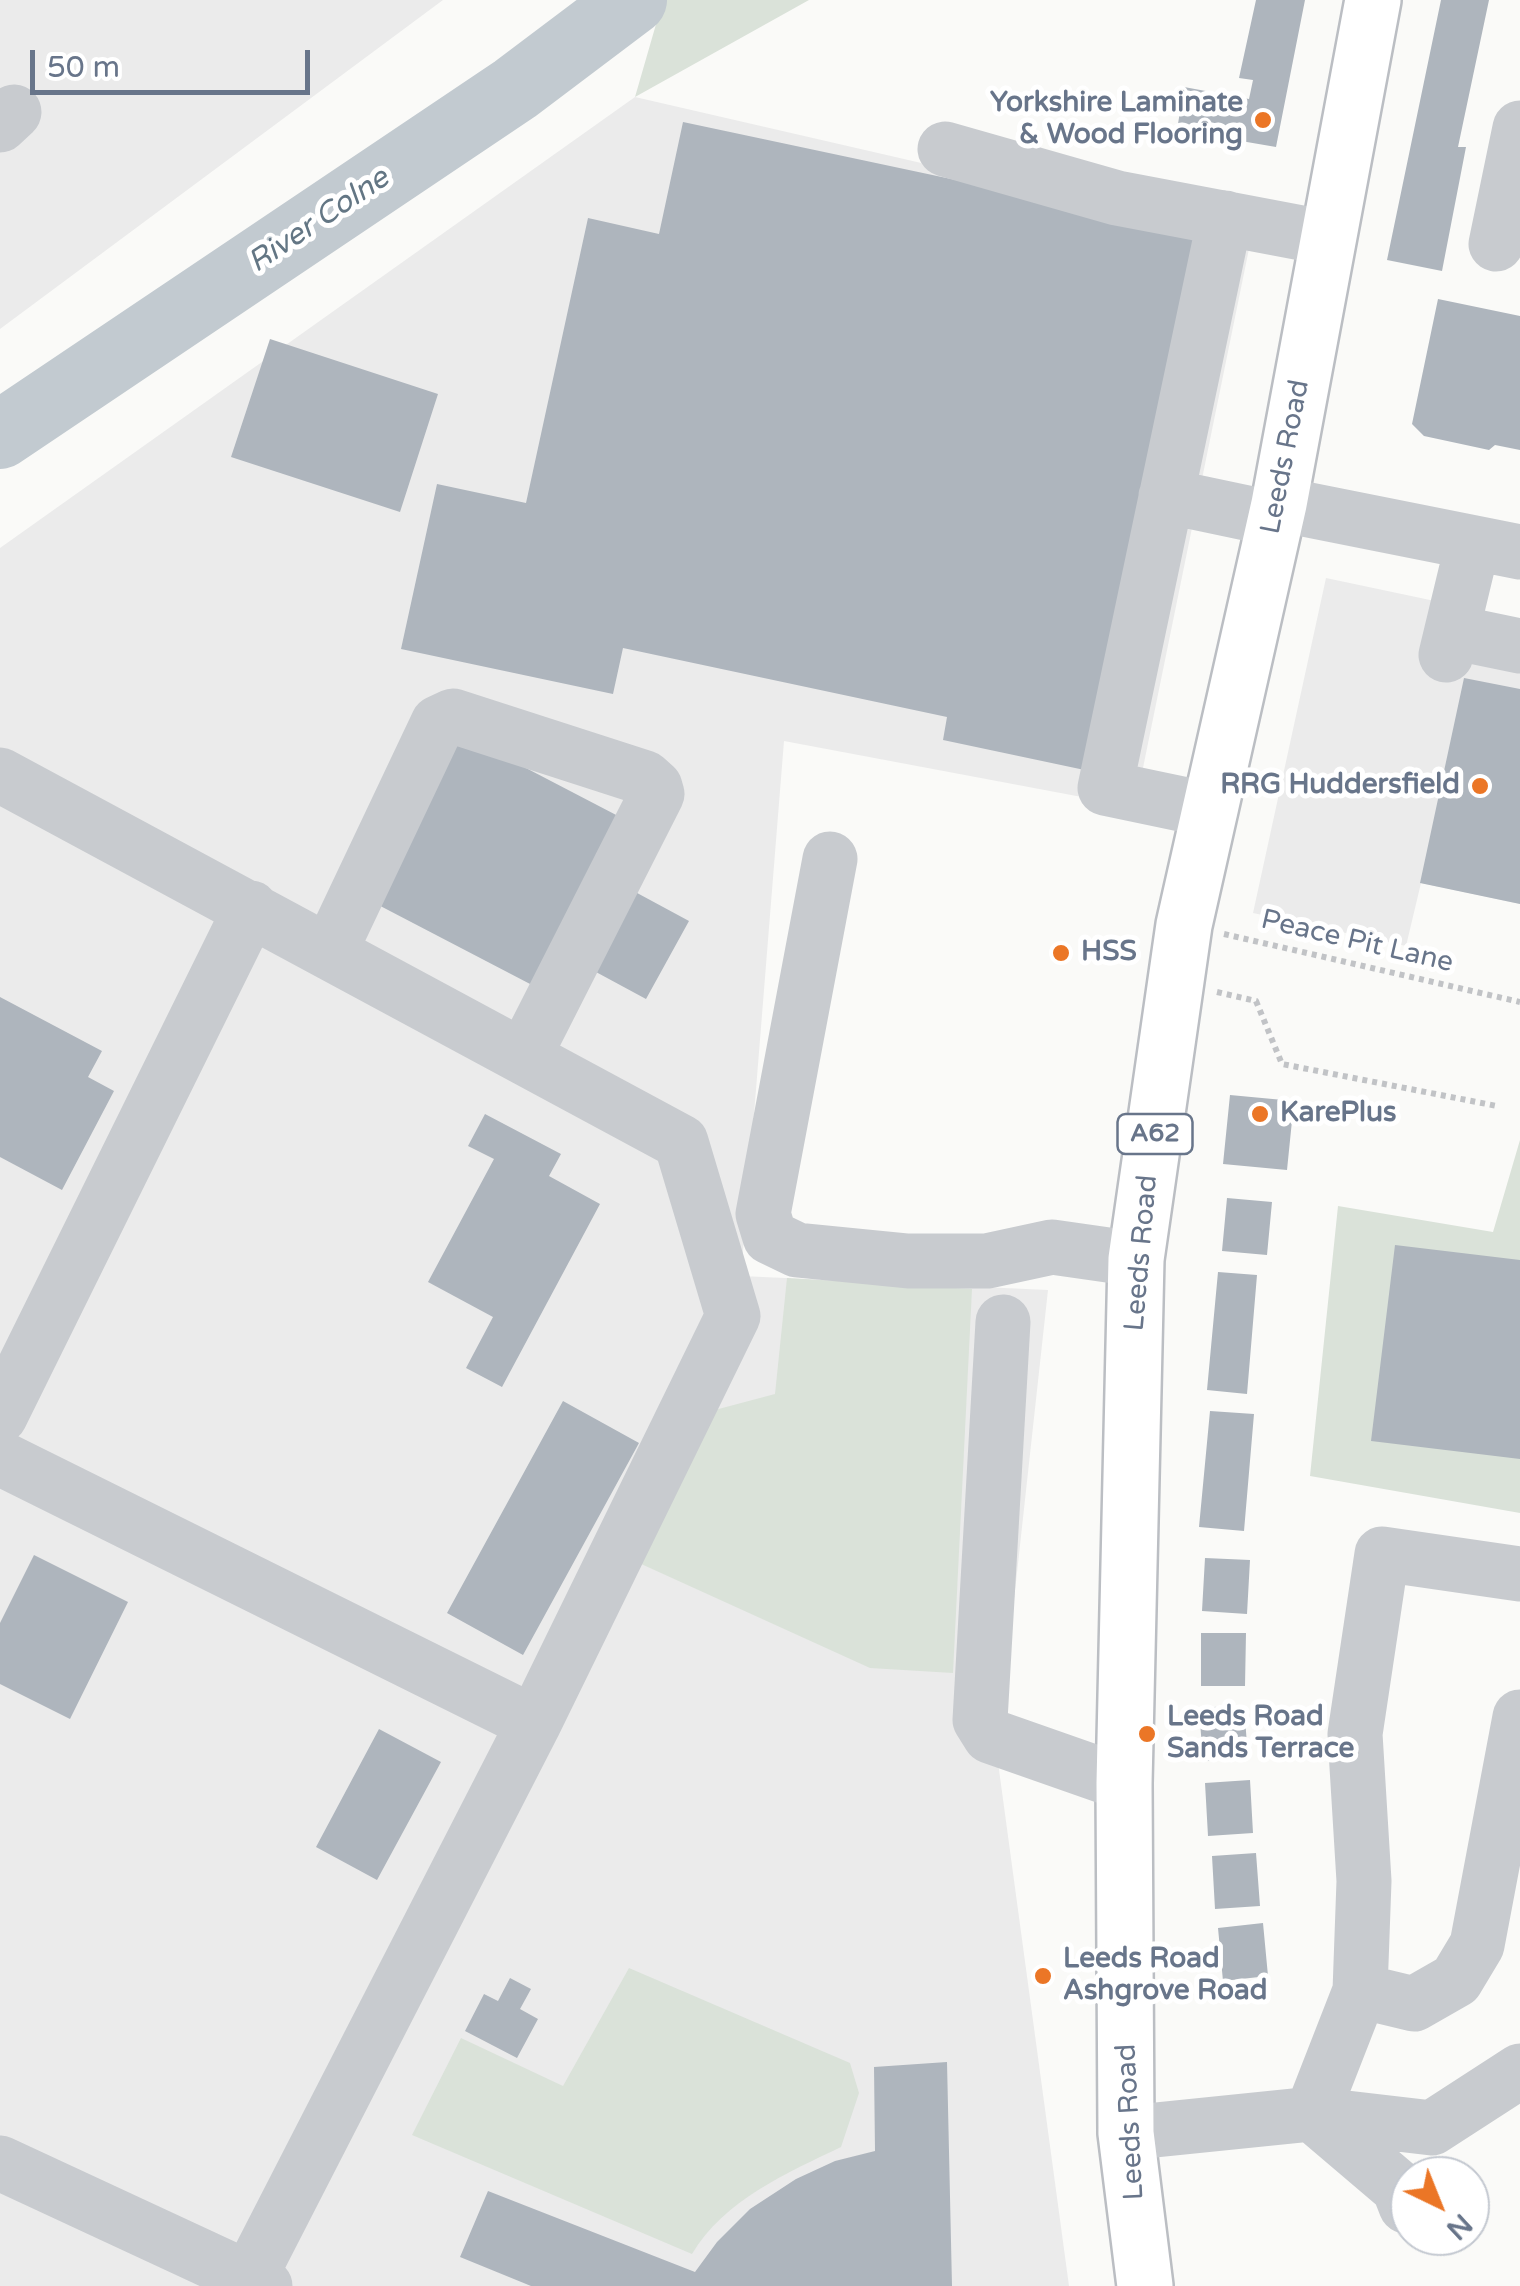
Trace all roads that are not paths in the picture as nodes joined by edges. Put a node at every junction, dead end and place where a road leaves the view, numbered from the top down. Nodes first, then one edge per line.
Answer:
1 (1373, 0) edge
2 (1520, 128) edge
3 (944, 149) dead end
4 (1225, 218) junction
5 (1328, 238) junction
6 (1496, 244) dead end
7 (1166, 496) junction
8 (1277, 511) junction
9 (1497, 547) edge
10 (1520, 646) edge
11 (0, 775) edge
12 (1210, 810) junction
13 (830, 859) dead end
14 (252, 908) junction
15 (330, 951) junction
16 (524, 1056) junction
17 (1136, 1258) junction
18 (1002, 1322) dead end
19 (0, 1416) edge
20 (0, 1458) edge
21 (1520, 1574) edge
22 (1520, 1717) edge
23 (534, 1723) junction
24 (1124, 1783) junction
25 (1360, 1991) junction
26 (1520, 2071) edge
27 (1312, 2114) junction
28 (1126, 2133) junction
29 (0, 2163) edge
30 (1390, 2180) edge
31 (253, 2283) edge
32 (1144, 2286) edge

1 - 5 main road, Leeds Road / A62
2 - 6 lane
3 - 4 lane
4 - 5 lane
4 - 7 lane
5 - 8 main road, Leeds Road / A62
7 - 8 lane
7 - 12 lane
8 - 9 lane
8 - 12 main road, Leeds Road / A62
9 - 10 lane
11 - 14 lane
12 - 17 main road, Leeds Road / A62
13 - 17 lane
14 - 15 lane
14 - 19 lane
15 - 16 lane
15 - 16 lane
16 - 23 lane
17 - 24 main road, Leeds Road / A62
18 - 24 lane
20 - 23 lane
21 - 25 lane
22 - 25 lane
23 - 31 lane
24 - 28 main road, Leeds Road / A62
25 - 27 lane
26 - 27 lane
27 - 28 lane
27 - 30 lane
28 - 32 main road, Leeds Road / A62
29 - 31 lane

